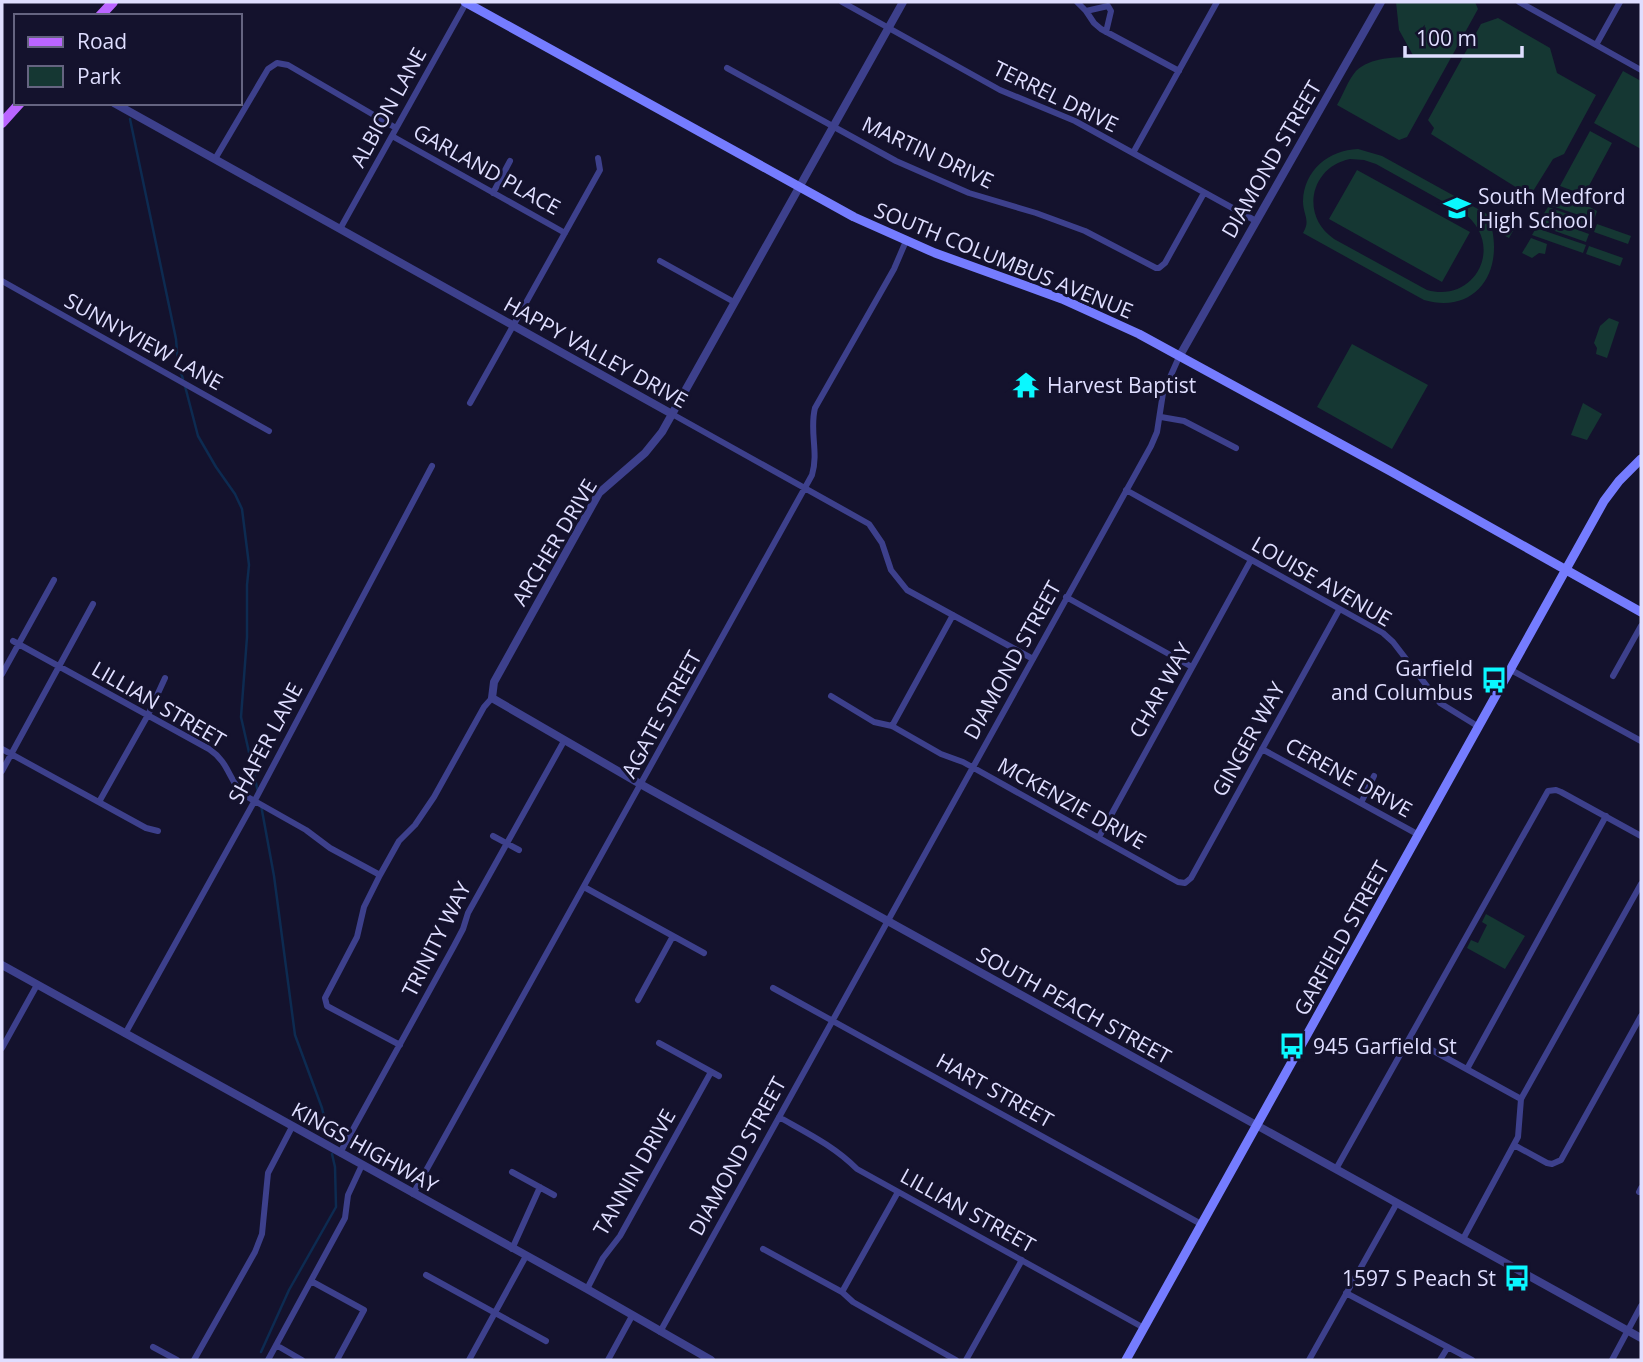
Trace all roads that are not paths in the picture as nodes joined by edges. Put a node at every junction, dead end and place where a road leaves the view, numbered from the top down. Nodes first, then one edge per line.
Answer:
1 (466, 2) edge
2 (842, 2) edge
3 (903, 2) edge
4 (1077, 2) edge
5 (1217, 2) edge
6 (1381, 2) edge
7 (1519, 2) edge
8 (1620, 2) edge
9 (1086, 11) junction
10 (888, 28) junction
11 (1106, 32) junction
12 (1596, 45) junction
13 (727, 68) dead end
14 (1641, 70) edge
15 (1179, 71) junction
16 (18, 105) edge
17 (118, 105) edge
18 (2, 123) edge
19 (833, 127) junction
20 (396, 128) junction
21 (392, 136) junction
22 (1133, 153) junction
23 (598, 158) dead end
24 (215, 159) junction
25 (510, 161) dead end
26 (798, 188) junction
27 (1204, 192) junction
28 (493, 193) junction
29 (1256, 221) junction
30 (340, 229) junction
31 (565, 233) junction
32 (906, 241) junction
33 (660, 261) dead end
34 (2, 281) edge
35 (734, 302) junction
36 (512, 326) junction
37 (1179, 357) junction
38 (470, 403) dead end
39 (672, 414) junction
40 (1161, 416) junction
41 (270, 431) dead end
42 (1236, 448) dead end
43 (1641, 459) edge
44 (432, 466) dead end
45 (805, 488) junction
46 (1126, 489) junction
47 (1251, 560) junction
48 (1567, 569) junction
49 (54, 580) dead end
50 (1066, 597) junction
51 (93, 604) dead end
52 (1339, 610) junction
53 (1641, 612) edge
54 (953, 615) junction
55 (1641, 626) edge
56 (16, 642) junction
57 (1033, 659) junction
58 (59, 666) junction
59 (1192, 667) junction
60 (1511, 670) junction
61 (2, 674) edge
62 (1614, 676) dead end
63 (165, 678) dead end
64 (831, 696) dead end
65 (492, 698) junction
66 (148, 715) junction
67 (892, 726) junction
68 (1479, 727) junction
69 (564, 741) junction
70 (1641, 741) edge
71 (2, 749) edge
72 (1262, 749) junction
73 (11, 754) junction
74 (972, 767) junction
75 (2, 772) edge
76 (1374, 776) dead end
77 (642, 785) junction
78 (99, 802) junction
79 (254, 802) junction
80 (1361, 803) junction
81 (1606, 816) junction
82 (158, 831) dead end
83 (1419, 835) junction
84 (493, 836) dead end
85 (1641, 836) edge
86 (1099, 837) junction
87 (507, 843) junction
88 (519, 850) dead end
89 (380, 875) junction
90 (1185, 883) joint
91 (1641, 884) edge
92 (584, 887) junction
93 (887, 921) junction
94 (673, 936) junction
95 (704, 953) dead end
96 (2, 965) edge
97 (37, 985) junction
98 (773, 988) dead end
99 (638, 1000) dead end
100 (1641, 1016) edge
101 (833, 1020) junction
102 (125, 1034) junction
103 (1410, 1038) junction
104 (659, 1043) dead end
105 (400, 1045) junction
106 (2, 1048) edge
107 (1467, 1069) junction
108 (711, 1072) junction
109 (719, 1076) dead end
110 (1521, 1099) junction
111 (779, 1117) junction
112 (1255, 1125) junction
113 (292, 1126) junction
114 (1514, 1145) junction
115 (340, 1153) junction
116 (362, 1165) junction
117 (1336, 1169) junction
118 (512, 1172) dead end
119 (540, 1187) junction
120 (898, 1192) junction
121 (413, 1194) junction
122 (554, 1195) dead end
123 (1397, 1203) junction
124 (1201, 1224) junction
125 (1463, 1239) junction
126 (512, 1249) junction
127 (763, 1249) dead end
128 (526, 1256) junction
129 (1022, 1259) junction
130 (426, 1275) dead end
131 (311, 1281) junction
132 (587, 1289) junction
133 (842, 1292) junction
134 (1346, 1293) junction
135 (1641, 1306) edge
136 (494, 1313) junction
137 (632, 1316) junction
138 (1144, 1328) junction
139 (1628, 1331) junction
140 (660, 1332) junction
141 (1641, 1338) edge
142 (546, 1341) dead end
143 (276, 1345) junction
144 (153, 1347) dead end
145 (1448, 1347) junction
146 (177, 1360) edge
147 (194, 1360) edge
148 (268, 1360) edge
149 (302, 1360) edge
150 (338, 1360) edge
151 (469, 1360) edge
152 (608, 1360) edge
153 (711, 1360) edge
154 (956, 1360) edge
155 (966, 1360) edge
156 (1126, 1360) edge
157 (1309, 1360) edge
158 (1440, 1360) edge
159 (1472, 1360) edge
160 (1612, 1360) edge

1 - 20 street, ALBION LANE
1 - 26 main road, SOUTH COLUMBUS AVENUE
2 - 10 street, TERREL DRIVE
3 - 10 street, ARCHER DRIVE
4 - 9 street
5 - 15 street
6 - 29 street, DIAMOND STREET
7 - 12 street
8 - 12 street
9 - 11 street
9 - 11 street
10 - 19 street, ARCHER DRIVE
10 - 22 street, TERREL DRIVE
11 - 15 street
12 - 14 street
13 - 19 street, MARTIN DRIVE
15 - 22 street
16 - 18 main road
17 - 24 street, HAPPY VALLEY DRIVE
19 - 26 street, ARCHER DRIVE
19 - 27 street, MARTIN DRIVE
20 - 21 street, ALBION LANE
20 - 24 street, GARLAND PLACE
21 - 28 street, GARLAND PLACE
21 - 30 street, ALBION LANE
22 - 27 street, TERREL DRIVE
23 - 31 street
24 - 30 street, HAPPY VALLEY DRIVE
25 - 28 street
26 - 32 main road, SOUTH COLUMBUS AVENUE
26 - 35 street, ARCHER DRIVE
27 - 29 street, TERREL DRIVE
28 - 31 street, GARLAND PLACE
29 - 37 street, DIAMOND STREET
30 - 36 street, HAPPY VALLEY DRIVE
31 - 36 street
32 - 37 main road, SOUTH COLUMBUS AVENUE
32 - 45 street, AGATE STREET
33 - 35 street
34 - 41 street, SUNNYVIEW LANE
35 - 39 street, ARCHER DRIVE
36 - 38 street
36 - 39 street, HAPPY VALLEY DRIVE
37 - 40 street, DIAMOND STREET
37 - 48 main road, SOUTH COLUMBUS AVENUE
39 - 45 street, HAPPY VALLEY DRIVE
39 - 65 street, ARCHER DRIVE
40 - 42 street
40 - 46 street, DIAMOND STREET
43 - 48 main road, GARFIELD STREET
44 - 79 street, SHAFER LANE
45 - 54 street, HAPPY VALLEY DRIVE
45 - 77 street, AGATE STREET
46 - 47 street, LOUISE AVENUE
46 - 50 street, DIAMOND STREET
47 - 52 street, LOUISE AVENUE
47 - 59 street, CHAR WAY
48 - 53 main road, SOUTH COLUMBUS AVENUE
48 - 60 main road, GARFIELD STREET
49 - 56 street
50 - 57 street, DIAMOND STREET
50 - 59 street
51 - 58 street
52 - 68 street, LOUISE AVENUE
52 - 72 street, GINGER WAY
54 - 57 street, HAPPY VALLEY DRIVE
54 - 67 street
55 - 62 street
56 - 58 street, LILLIAN STREET
56 - 61 street
57 - 74 street, DIAMOND STREET
58 - 66 street, LILLIAN STREET
58 - 73 street
59 - 86 street, CHAR WAY
60 - 68 main road, GARFIELD STREET
60 - 70 street
63 - 66 street
64 - 67 street, MCKENZIE DRIVE
65 - 69 street, SOUTH PEACH STREET
65 - 89 street, ARCHER DRIVE
66 - 78 street
66 - 79 street, LILLIAN STREET
67 - 74 street, MCKENZIE DRIVE
68 - 83 main road, GARFIELD STREET
69 - 77 street, SOUTH PEACH STREET
69 - 87 street, TRINITY WAY
71 - 73 street
72 - 80 street, CERENE DRIVE
72 - 90 street, GINGER WAY
73 - 75 street
73 - 78 street
74 - 86 street, MCKENZIE DRIVE
74 - 93 street, DIAMOND STREET
76 - 80 street
77 - 92 street, AGATE STREET
77 - 93 street, SOUTH PEACH STREET
78 - 82 street
79 - 89 street, LILLIAN STREET
79 - 102 street, SHAFER LANE
80 - 83 street, CERENE DRIVE
81 - 85 street
81 - 103 street
81 - 107 street
83 - 112 main road, GARFIELD STREET
84 - 87 street
86 - 90 street, MCKENZIE DRIVE
87 - 88 street
87 - 105 street, TRINITY WAY
89 - 105 street, ARCHER DRIVE
91 - 110 street
92 - 94 street
92 - 121 street, AGATE STREET
93 - 101 street, DIAMOND STREET
93 - 112 street, SOUTH PEACH STREET
94 - 95 street
94 - 99 street
96 - 97 street, KINGS HIGHWAY
97 - 102 street, KINGS HIGHWAY
97 - 106 street
98 - 101 street, HART STREET
100 - 114 street
101 - 111 street, DIAMOND STREET
101 - 124 street, HART STREET
102 - 113 street, KINGS HIGHWAY
103 - 107 street
103 - 117 street
104 - 108 street
105 - 115 street, TRINITY WAY
107 - 110 street
108 - 109 street
108 - 132 street, TANNIN DRIVE
110 - 114 street
111 - 120 street, LILLIAN STREET
111 - 140 street, DIAMOND STREET
112 - 117 street, SOUTH PEACH STREET
112 - 124 main road, GARFIELD STREET
113 - 115 street, KINGS HIGHWAY
113 - 147 street
114 - 125 street
115 - 116 street, KINGS HIGHWAY
116 - 121 street, KINGS HIGHWAY
116 - 131 street
117 - 123 street, SOUTH PEACH STREET
118 - 119 street
119 - 122 street
119 - 126 street
120 - 129 street, LILLIAN STREET
120 - 133 street
121 - 126 street, KINGS HIGHWAY
123 - 125 street, SOUTH PEACH STREET
123 - 134 street
124 - 138 main road, GARFIELD STREET
125 - 139 street, SOUTH PEACH STREET
126 - 128 street, KINGS HIGHWAY
127 - 133 street
128 - 132 street, KINGS HIGHWAY
128 - 136 street
129 - 138 street, LILLIAN STREET
129 - 155 street
130 - 136 street
131 - 143 street
131 - 150 street
132 - 137 street, KINGS HIGHWAY
133 - 154 street
134 - 145 street
134 - 157 street
135 - 139 street
136 - 142 street
136 - 151 street
137 - 140 street, KINGS HIGHWAY
137 - 152 street
138 - 156 main road, GARFIELD STREET
139 - 141 street, SOUTH PEACH STREET
139 - 160 street
140 - 153 street, KINGS HIGHWAY
143 - 148 street
143 - 149 street
144 - 146 street
145 - 158 street
145 - 159 street

